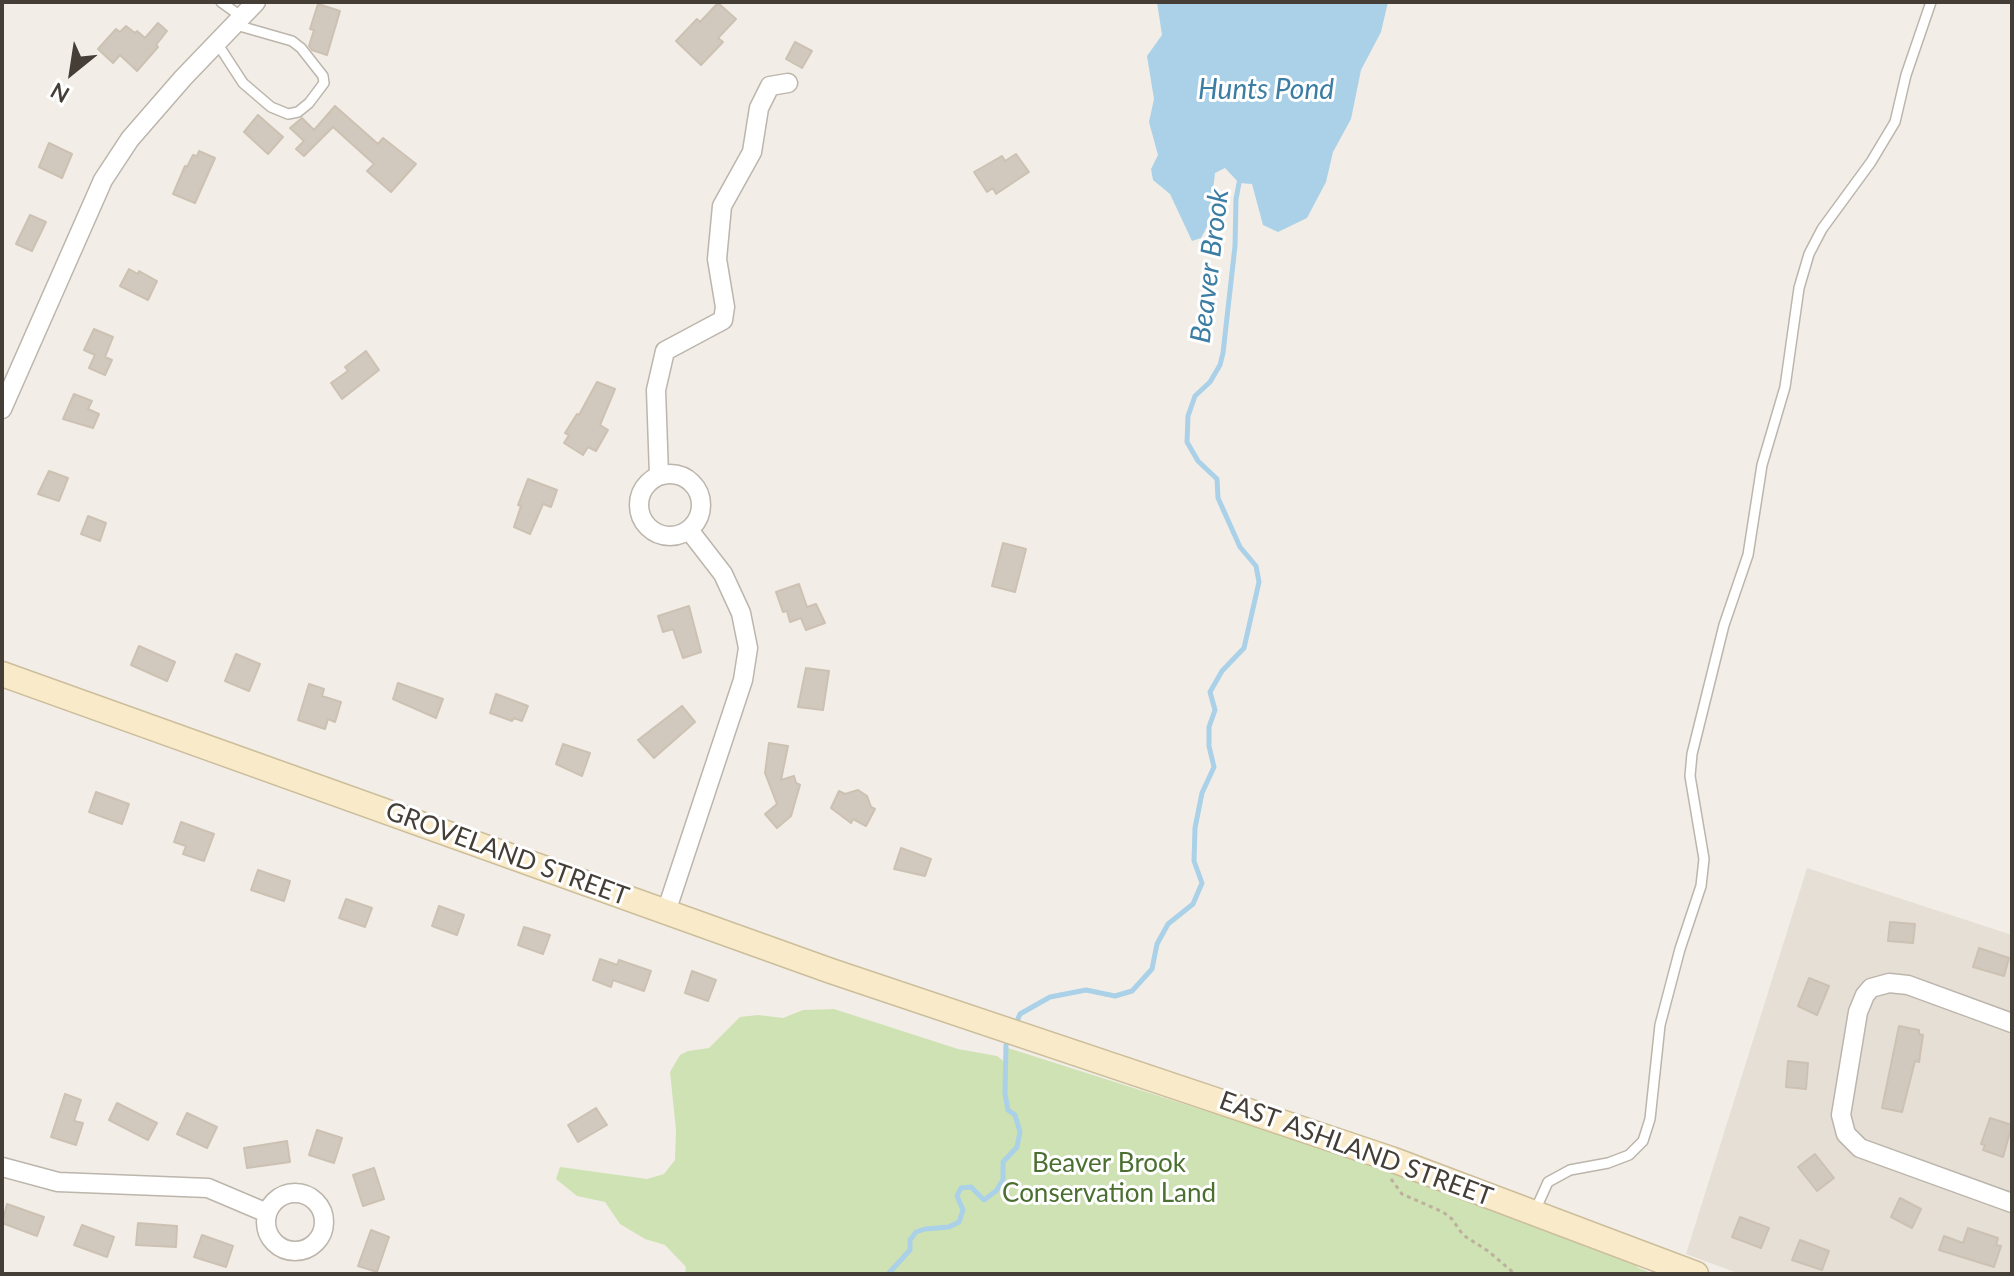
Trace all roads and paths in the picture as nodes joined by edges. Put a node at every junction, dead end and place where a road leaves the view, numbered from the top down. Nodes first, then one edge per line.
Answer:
1 (221, 2) edge
2 (256, 2) edge
3 (1931, 2) edge
4 (238, 20) junction
5 (217, 43) junction
6 (788, 83) dead end
7 (2, 409) edge
8 (659, 475) junction
9 (689, 530) junction
10 (2, 674) edge
11 (666, 912) junction
12 (2012, 1023) edge
13 (1011, 1032) joint
14 (1391, 1159) junction
15 (2, 1167) edge
16 (2012, 1203) edge
17 (267, 1213) dead end
18 (1534, 1213) junction
19 (1515, 1274) edge
20 (1696, 1274) edge

1 - 4 lane
2 - 4 street
3 - 18 lane
4 - 5 street
4 - 5 lane
5 - 7 street
6 - 8 street
8 - 9 street
8 - 9 street
9 - 11 street
10 - 11 main road, GROVELAND STREET
11 - 13 main road, GROVELAND STREET
12 - 16 street
13 - 14 main road, EAST ASHLAND STREET
14 - 18 main road, EAST ASHLAND STREET
14 - 19 path
15 - 17 street
18 - 20 main road, EAST ASHLAND STREET

